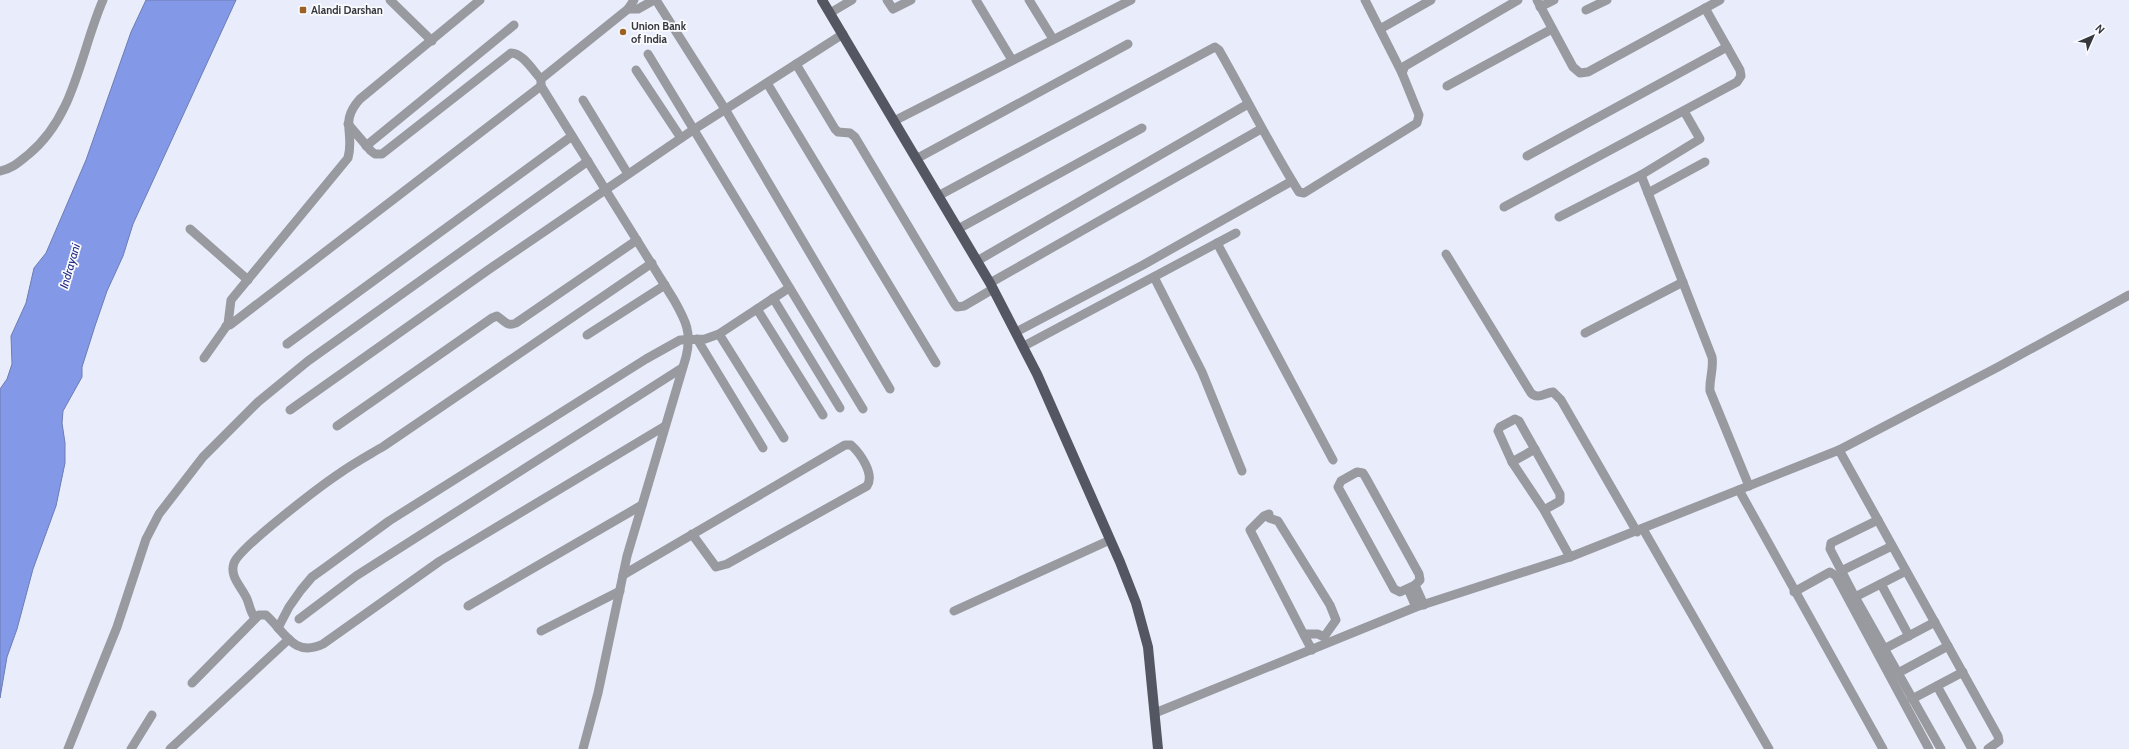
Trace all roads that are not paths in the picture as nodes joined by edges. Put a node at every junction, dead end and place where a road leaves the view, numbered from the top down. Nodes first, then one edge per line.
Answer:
1 (103, 0) edge
2 (390, 0) edge
3 (480, 0) edge
4 (634, 0) edge
5 (655, 0) edge
6 (822, 0) edge
7 (852, 0) edge
8 (886, 0) edge
9 (911, 0) edge
10 (976, 0) edge
11 (1029, 0) edge
12 (1130, 0) edge
13 (1365, 0) edge
14 (1431, 0) edge
15 (1518, 0) edge
16 (1554, 0) edge
17 (1607, 0) edge
18 (1720, 0) edge
19 (1539, 3) edge
20 (1705, 8) junction
21 (628, 9) junction
22 (1586, 10) dead end
23 (830, 13) junction
24 (514, 25) dead end
25 (1380, 29) junction
26 (1552, 29) junction
27 (843, 34) junction
28 (1053, 39) junction
29 (432, 41) junction
30 (1128, 44) dead end
31 (1727, 47) junction
32 (648, 54) dead end
33 (1012, 60) junction
34 (796, 64) junction
35 (636, 70) dead end
36 (1402, 73) junction
37 (541, 83) junction
38 (767, 83) junction
39 (1447, 86) dead end
40 (583, 100) dead end
41 (1248, 104) junction
42 (725, 109) junction
43 (1684, 111) junction
44 (894, 121) junction
45 (348, 124) junction
46 (1142, 128) dead end
47 (1261, 129) junction
48 (693, 130) junction
49 (572, 136) junction
50 (682, 138) junction
51 (366, 146) junction
52 (1527, 156) dead end
53 (916, 159) junction
54 (588, 162) junction
55 (1706, 162) dead end
56 (0, 171) edge
57 (628, 174) junction
58 (1641, 175) junction
59 (1292, 181) junction
60 (605, 190) junction
61 (1648, 193) junction
62 (938, 196) junction
63 (1504, 207) dead end
64 (1559, 217) dead end
65 (190, 229) dead end
66 (958, 229) junction
67 (1236, 232) dead end
68 (637, 240) junction
69 (1217, 243) junction
70 (1446, 254) dead end
71 (977, 262) junction
72 (652, 263) junction
73 (1154, 277) junction
74 (248, 280) junction
75 (1683, 282) junction
76 (665, 284) junction
77 (992, 286) junction
78 (789, 288) junction
79 (2129, 295) edge
80 (773, 298) junction
81 (757, 309) junction
82 (226, 326) junction
83 (1016, 332) junction
84 (1584, 333) dead end
85 (720, 334) junction
86 (587, 335) dead end
87 (693, 339) junction
88 (288, 344) dead end
89 (1024, 346) junction
90 (204, 358) dead end
91 (936, 363) dead end
92 (682, 368) junction
93 (890, 389) dead end
94 (840, 408) dead end
95 (862, 409) dead end
96 (290, 410) dead end
97 (823, 415) dead end
98 (337, 426) dead end
99 (665, 426) junction
100 (784, 438) dead end
101 (763, 448) dead end
102 (1535, 449) junction
103 (1839, 450) junction
104 (1333, 460) dead end
105 (1512, 462) junction
106 (1242, 471) dead end
107 (1749, 486) junction
108 (1739, 490) junction
109 (642, 505) junction
110 (1544, 510) junction
111 (1878, 520) junction
112 (1640, 530) junction
113 (692, 534) junction
114 (1110, 540) junction
115 (1892, 546) junction
116 (1570, 557) junction
117 (1841, 571) junction
118 (1906, 571) junction
119 (623, 574) junction
120 (1881, 584) junction
121 (1411, 587) junction
122 (620, 591) junction
123 (1794, 592) junction
124 (1855, 597) junction
125 (468, 606) dead end
126 (1420, 606) junction
127 (954, 611) dead end
128 (256, 618) junction
129 (299, 619) dead end
130 (1935, 622) junction
131 (278, 628) junction
132 (541, 631) dead end
133 (1304, 634) junction
134 (1908, 636) junction
135 (289, 640) junction
136 (1948, 646) junction
137 (1884, 649) junction
138 (1312, 650) junction
139 (1963, 672) junction
140 (1898, 673) junction
141 (192, 683) dead end
142 (1937, 686) junction
143 (1912, 699) junction
144 (1155, 713) junction
145 (152, 715) dead end
146 (68, 749) edge
147 (131, 749) edge
148 (170, 749) edge
149 (583, 749) edge
150 (1158, 749) edge
151 (1769, 749) edge
152 (1883, 749) edge
153 (1929, 749) edge
154 (1941, 749) edge
155 (1972, 749) edge
156 (1988, 749) edge

1 - 56 street
2 - 29 street
3 - 29 street
4 - 21 street
5 - 21 street
5 - 42 street
6 - 23 main road
7 - 23 street
8 - 9 street
10 - 33 street
11 - 28 street
12 - 28 street
13 - 25 street
14 - 25 street
15 - 36 street
16 - 19 street
17 - 22 street
18 - 20 street
19 - 26 street
20 - 26 street
20 - 31 street
21 - 37 street
23 - 27 main road
24 - 51 street
25 - 36 street
26 - 39 street
27 - 34 street
27 - 44 main road
28 - 33 street
29 - 45 street
30 - 53 street
31 - 43 street
31 - 52 street
32 - 48 street
33 - 44 street
34 - 38 street
34 - 77 street
35 - 50 street
36 - 59 street
37 - 49 street
37 - 51 street
37 - 82 street
38 - 42 street
38 - 91 street
40 - 57 street
41 - 47 street
41 - 62 street
41 - 71 street
42 - 48 street
42 - 93 street
43 - 58 street
43 - 63 street
44 - 53 main road
45 - 51 street
45 - 74 street
46 - 66 street
47 - 59 street
47 - 77 street
48 - 50 street
48 - 78 street
49 - 54 street
49 - 88 street
50 - 57 street
53 - 62 main road
54 - 60 street
54 - 146 street
55 - 61 street
57 - 60 street
58 - 61 street
58 - 64 street
59 - 83 street
60 - 68 street
60 - 96 street
61 - 75 street
62 - 66 main road
65 - 74 street
66 - 71 main road
67 - 69 street
68 - 72 street
68 - 98 street
69 - 73 street
69 - 104 street
70 - 112 street
71 - 77 main road
72 - 76 street
72 - 128 street
73 - 89 street
73 - 106 street
74 - 82 street
75 - 84 street
75 - 107 street
76 - 86 street
76 - 87 street
77 - 83 main road
78 - 80 street
78 - 95 street
79 - 103 street
80 - 81 street
80 - 94 street
81 - 85 street
81 - 97 street
82 - 90 street
83 - 89 main road
85 - 87 street
85 - 100 street
87 - 92 street
87 - 101 street
87 - 131 street
89 - 114 main road
92 - 99 street
92 - 129 street
99 - 109 street
99 - 135 street
102 - 105 street
102 - 105 street
102 - 110 street
103 - 107 street
103 - 111 street
105 - 110 street
107 - 108 street
108 - 112 street
108 - 123 street
109 - 119 street
109 - 125 street
110 - 116 street
111 - 115 street
111 - 117 street
112 - 116 street
112 - 151 street
113 - 113 street
113 - 119 street
114 - 127 street
114 - 144 main road
115 - 117 street
115 - 118 street
116 - 126 street
117 - 124 street
118 - 120 street
118 - 130 street
119 - 122 street
120 - 124 street
120 - 134 street
121 - 121 street
121 - 126 street
122 - 132 street
122 - 149 street
123 - 152 street
123 - 153 street
124 - 137 street
126 - 138 street
128 - 131 street
128 - 141 street
130 - 134 street
130 - 136 street
131 - 135 street
133 - 133 street
133 - 138 street
134 - 137 street
135 - 148 street
136 - 139 street
136 - 140 street
137 - 140 street
138 - 144 street
139 - 142 street
139 - 156 street
140 - 143 street
142 - 143 street
142 - 155 street
143 - 154 street
144 - 150 main road
145 - 147 street

